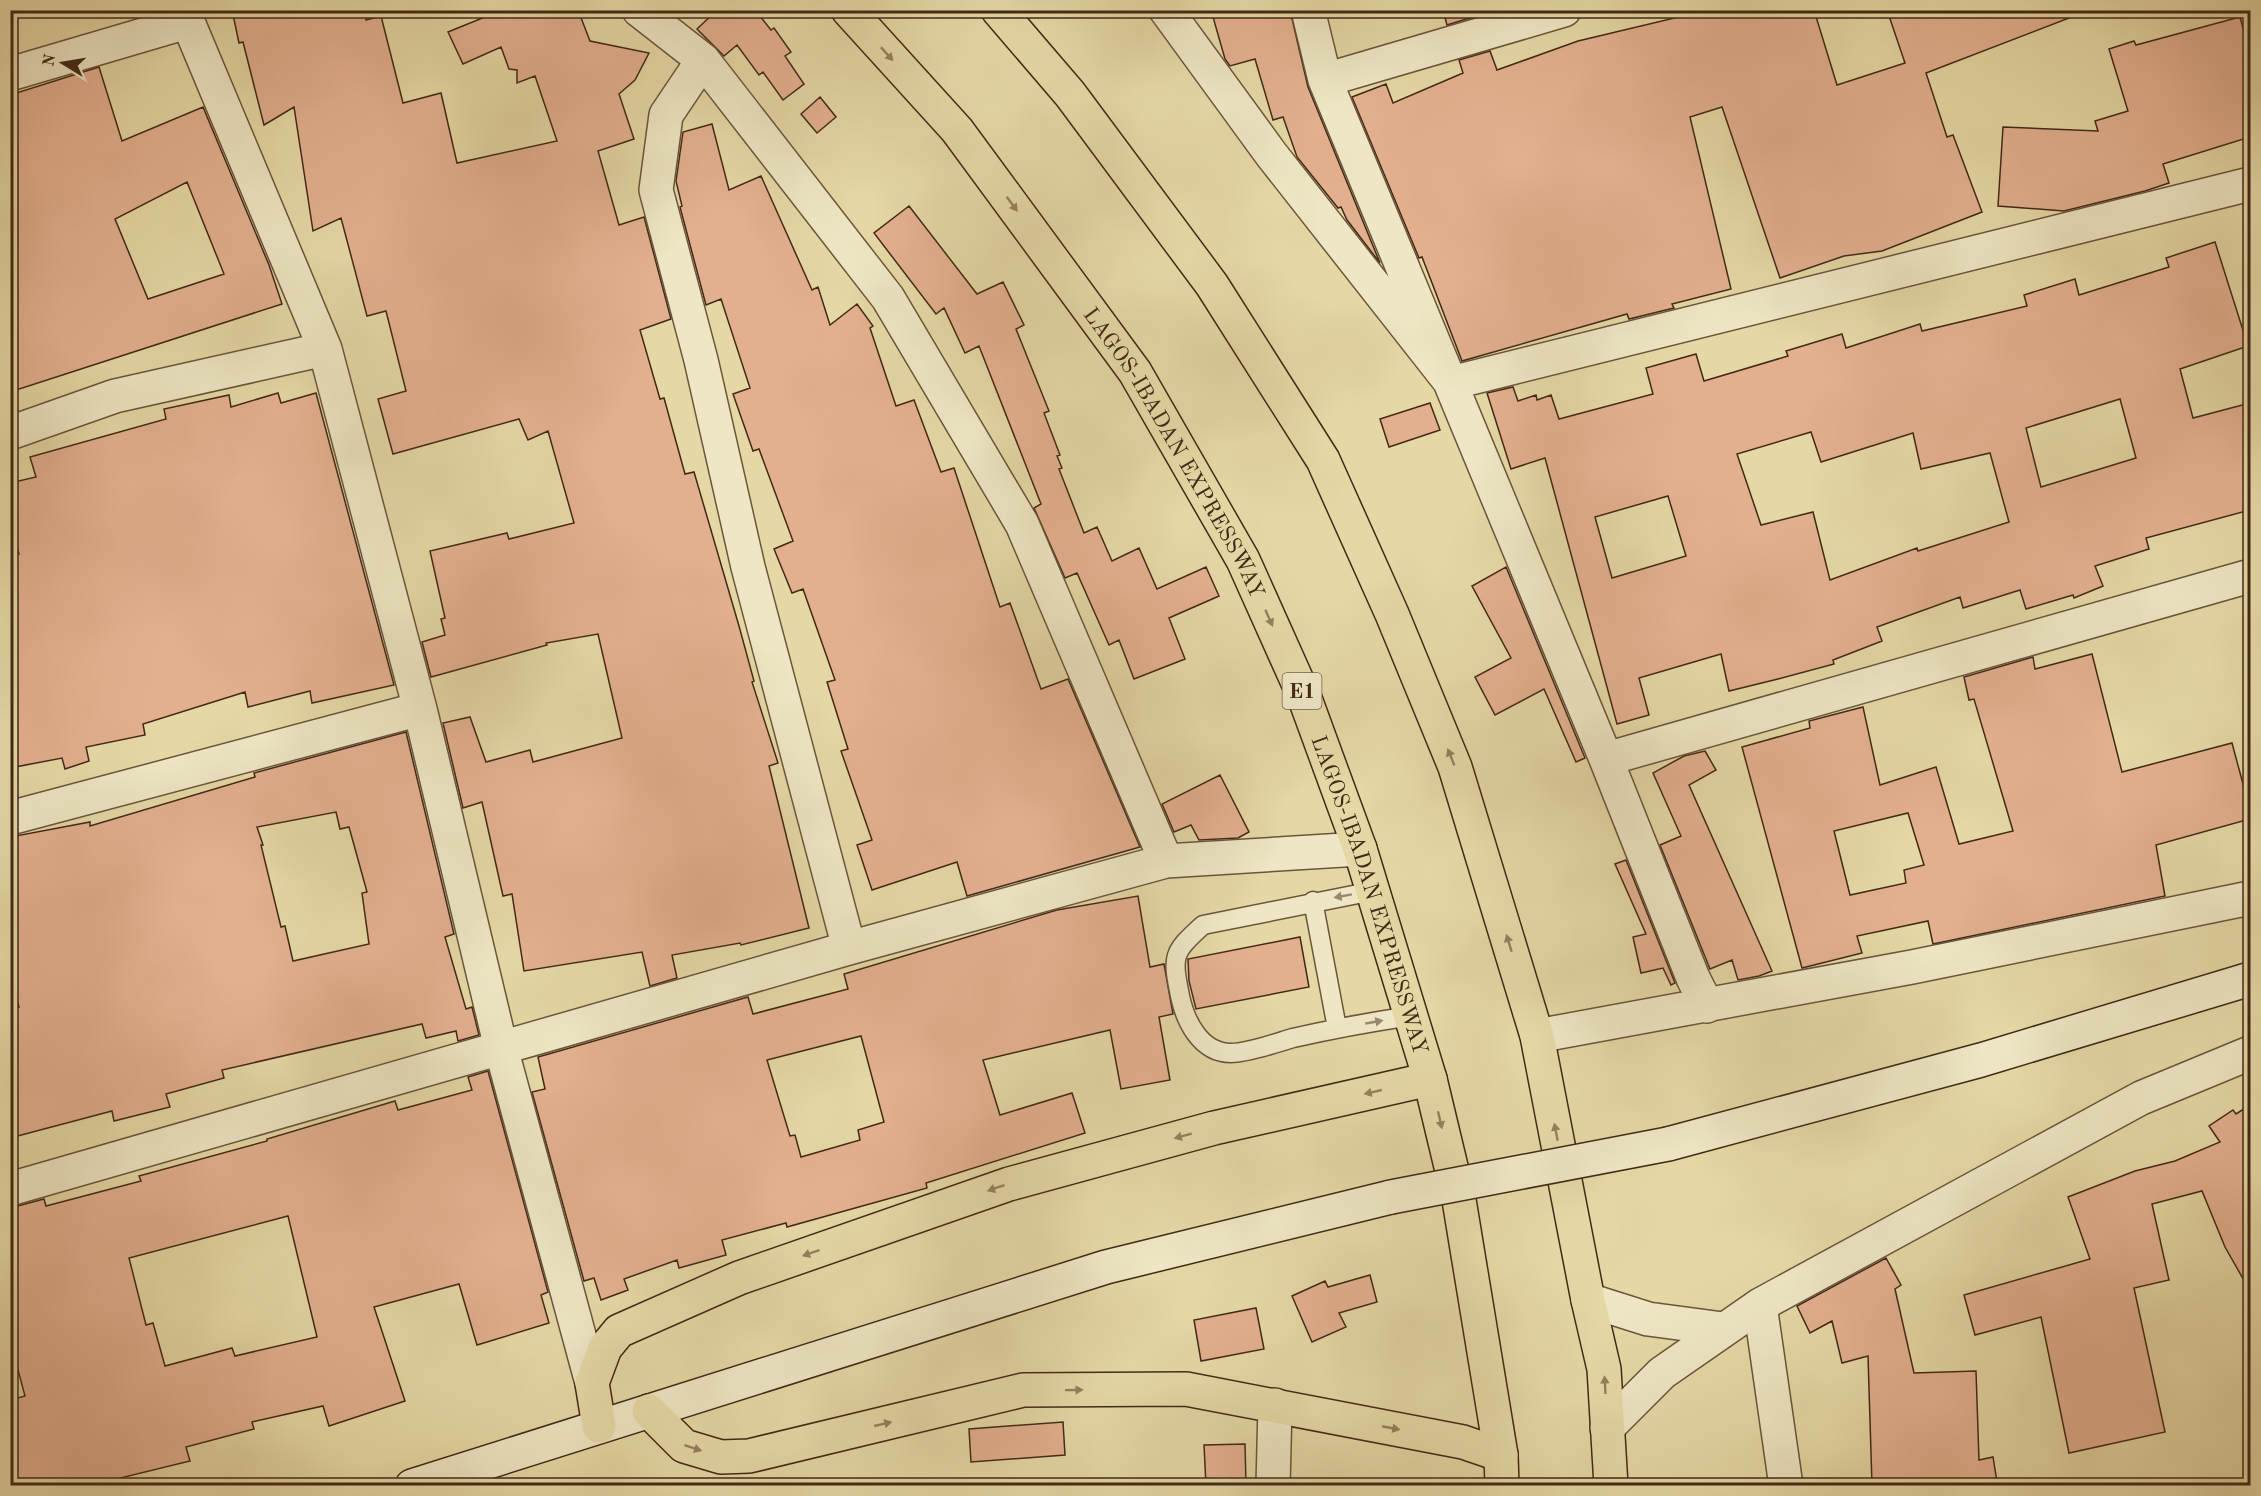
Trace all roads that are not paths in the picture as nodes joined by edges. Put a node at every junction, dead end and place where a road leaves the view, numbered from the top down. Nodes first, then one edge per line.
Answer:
1 (639, 10) edge
2 (848, 10) edge
3 (998, 10) edge
4 (1166, 10) edge
5 (1308, 10) edge
6 (1564, 10) edge
7 (185, 16) edge
8 (703, 60) junction
9 (10, 74) edge
10 (1325, 80) junction
11 (2250, 184) edge
12 (325, 349) junction
13 (1451, 383) junction
14 (10, 433) edge
15 (2250, 576) edge
16 (420, 709) junction
17 (1606, 759) junction
18 (10, 818) edge
19 (1360, 849) junction
20 (1166, 861) junction
21 (1373, 891) junction
22 (2250, 898) edge
23 (1313, 901) junction
24 (849, 948) junction
25 (2250, 979) edge
26 (1707, 1006) junction
27 (1411, 1016) junction
28 (1337, 1028) junction
29 (1537, 1036) junction
30 (501, 1048) junction
31 (2250, 1053) edge
32 (1430, 1079) junction
33 (10, 1189) edge
34 (1588, 1300) junction
35 (1760, 1305) junction
36 (1723, 1329) junction
37 (592, 1383) junction
38 (1275, 1405) junction
39 (649, 1412) junction
40 (599, 1426) junction
41 (1607, 1428) junction
42 (1502, 1470) edge
43 (412, 1485) edge
44 (1273, 1485) edge
45 (1611, 1485) edge
46 (1786, 1485) edge

1 - 8 street
2 -> 19 highway, LAGOS-IBADAN EXPRESSWAY / E1
29 -> 3 highway
4 - 13 street
5 - 10 street
6 - 10 street
7 - 9 street
7 - 12 street
8 - 20 street
8 - 24 street
10 - 13 street
11 - 13 street
12 - 14 street
12 - 16 street
13 - 17 street
15 - 17 street
16 - 18 street
16 - 30 street
17 - 26 street
19 - 20 street
19 - 21 highway, LAGOS-IBADAN EXPRESSWAY / E1
20 - 24 street
21 -> 23 lane
21 - 27 highway, LAGOS-IBADAN EXPRESSWAY / E1
22 - 26 street
23 - 28 lane
23 - 28 lane
24 - 30 street
25 - 39 street, bridge
26 - 29 street
28 -> 27 lane
27 - 32 highway, LAGOS-IBADAN EXPRESSWAY / E1
34 -> 29 highway
30 - 33 street
30 - 37 street
31 - 35 street
32 -> 37 highway
32 -> 42 highway, LAGOS-IBADAN EXPRESSWAY / E1
34 - 36 street
41 -> 34 highway
35 - 36 street
35 - 46 street
36 - 41 street
37 - 40 highway
39 -> 38 highway
38 -> 42 highway
38 - 44 street
39 - 40 street
40 - 43 street
41 - 45 highway

